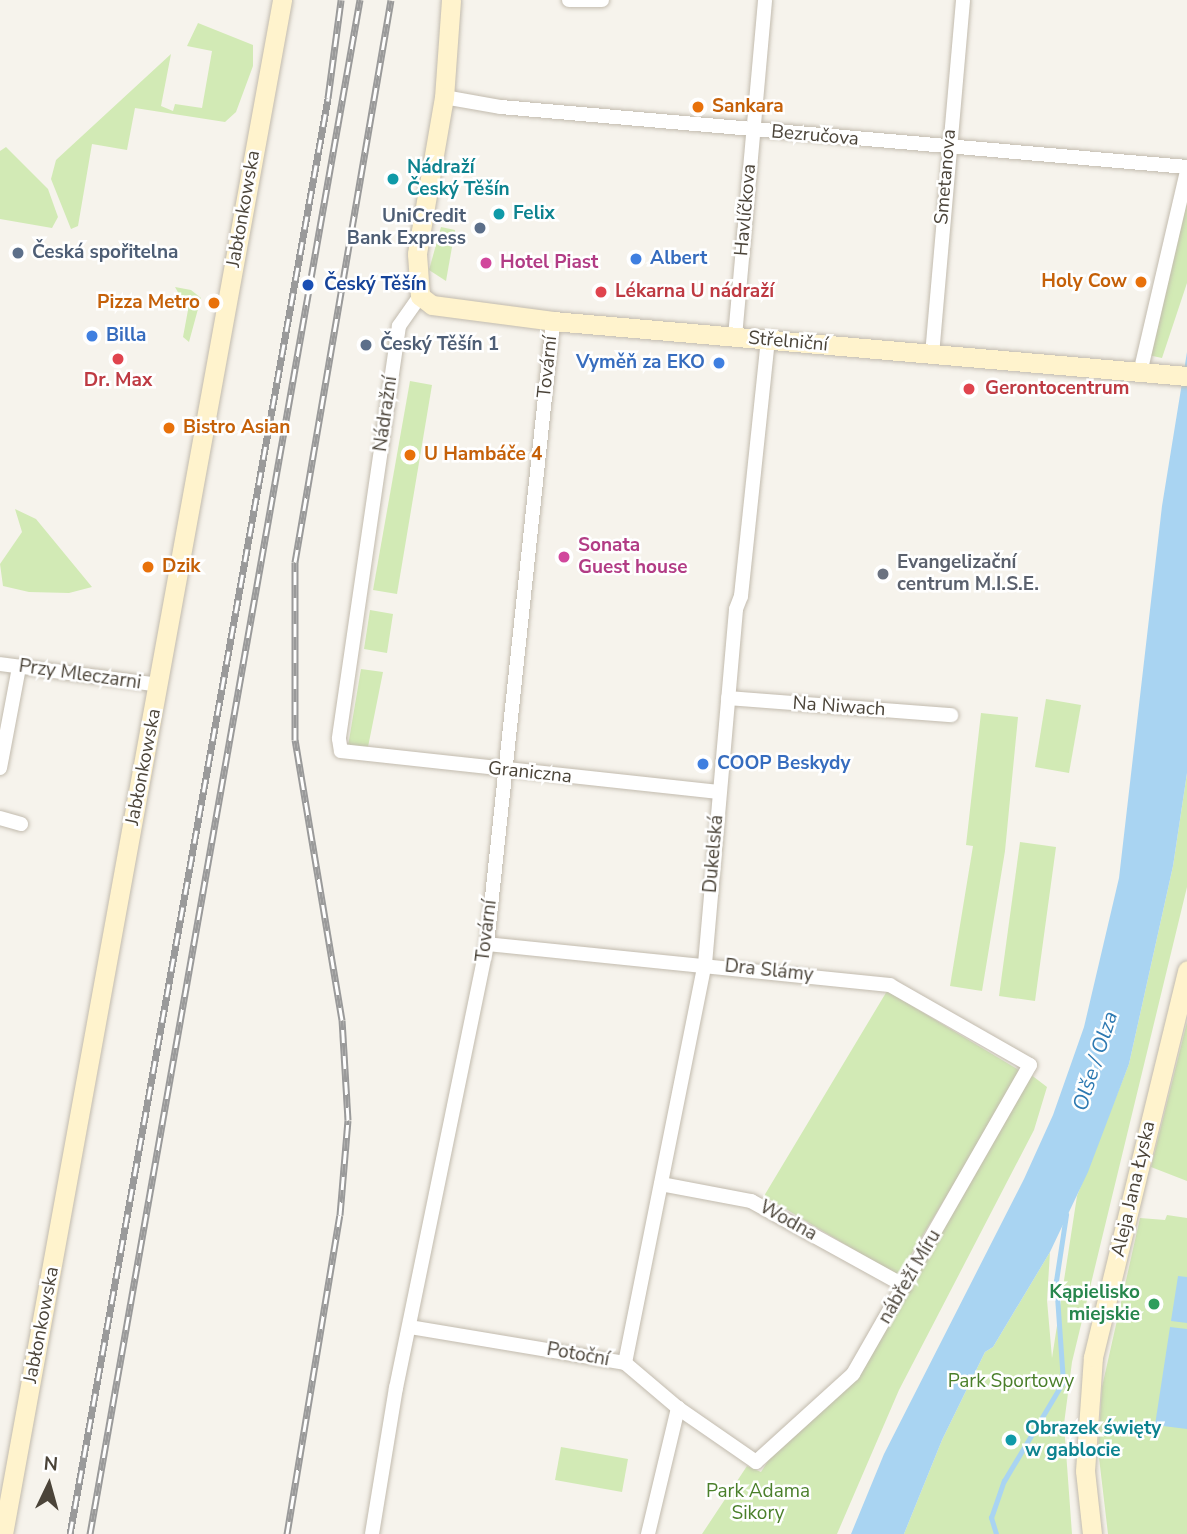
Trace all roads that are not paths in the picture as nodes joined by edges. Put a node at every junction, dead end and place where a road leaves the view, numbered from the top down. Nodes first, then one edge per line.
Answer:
1 (282, 0) edge
2 (452, 0) edge
3 (569, 0) edge
4 (602, 0) edge
5 (765, 0) edge
6 (963, 0) edge
7 (444, 97) junction
8 (753, 131) junction
9 (948, 148) junction
10 (1187, 169) edge
11 (420, 296) junction
12 (553, 321) junction
13 (735, 337) junction
14 (768, 340) junction
15 (932, 355) junction
16 (1140, 373) junction
17 (1187, 376) edge
18 (0, 664) edge
19 (19, 667) junction
20 (160, 685) junction
21 (728, 698) junction
22 (951, 715) dead end
23 (341, 751) joint
24 (0, 768) edge
25 (503, 771) junction
26 (719, 792) junction
27 (0, 818) edge
28 (21, 824) dead end
29 (487, 944) junction
30 (705, 964) junction
31 (1187, 970) edge
32 (1030, 1065) joint
33 (661, 1184) junction
34 (905, 1286) junction
35 (410, 1326) junction
36 (625, 1363) junction
37 (678, 1408) junction
38 (756, 1462) joint
39 (4, 1534) edge
40 (372, 1534) edge
41 (648, 1534) edge
42 (1092, 1534) edge

1 - 20 street, Jabłonkowska
2 - 7 street
3 - 4 street
5 - 8 street, Havlíčkova
6 - 9 street, Smetanova
7 - 8 street, Bezručova
7 - 11 street
8 - 9 street, Bezručova
8 - 13 street, Havlíčkova
9 - 10 street, Bezručova
9 - 15 street, Smetanova
10 - 16 street
11 - 12 street, Střelniční
11 - 23 street, Nádražní
12 - 13 street, Střelniční
12 - 25 street, Tovární
13 - 14 street, Střelniční
14 - 15 street, Střelniční
14 - 21 street, Dukelská
15 - 16 street, Střelniční
16 - 17 street, Střelniční
18 - 19 street, Przy Mleczarni
19 - 20 street, Przy Mleczarni
19 - 24 street
20 - 39 street, Jabłonkowska
21 - 22 street, Na Niwach
21 - 26 street, Dukelská
23 - 25 street, Graniczna
25 - 26 street, Graniczna
25 - 29 street, Tovární
26 - 30 street, Dukelská
27 - 28 street
29 - 30 street, Dra Slámy
29 - 35 street, Tovární
30 - 32 street, Dra Slámy
30 - 33 street, Dukelská
31 - 42 street, Aleja Jana Łyska
32 - 34 street, nábřeží Míru
33 - 34 street, Wodna
33 - 36 street, Dukelská
34 - 38 street, nábřeží Míru
35 - 36 street, Potoční
35 - 40 street, Tovární
36 - 37 street, Potoční
37 - 38 street, Potoční
37 - 41 street

